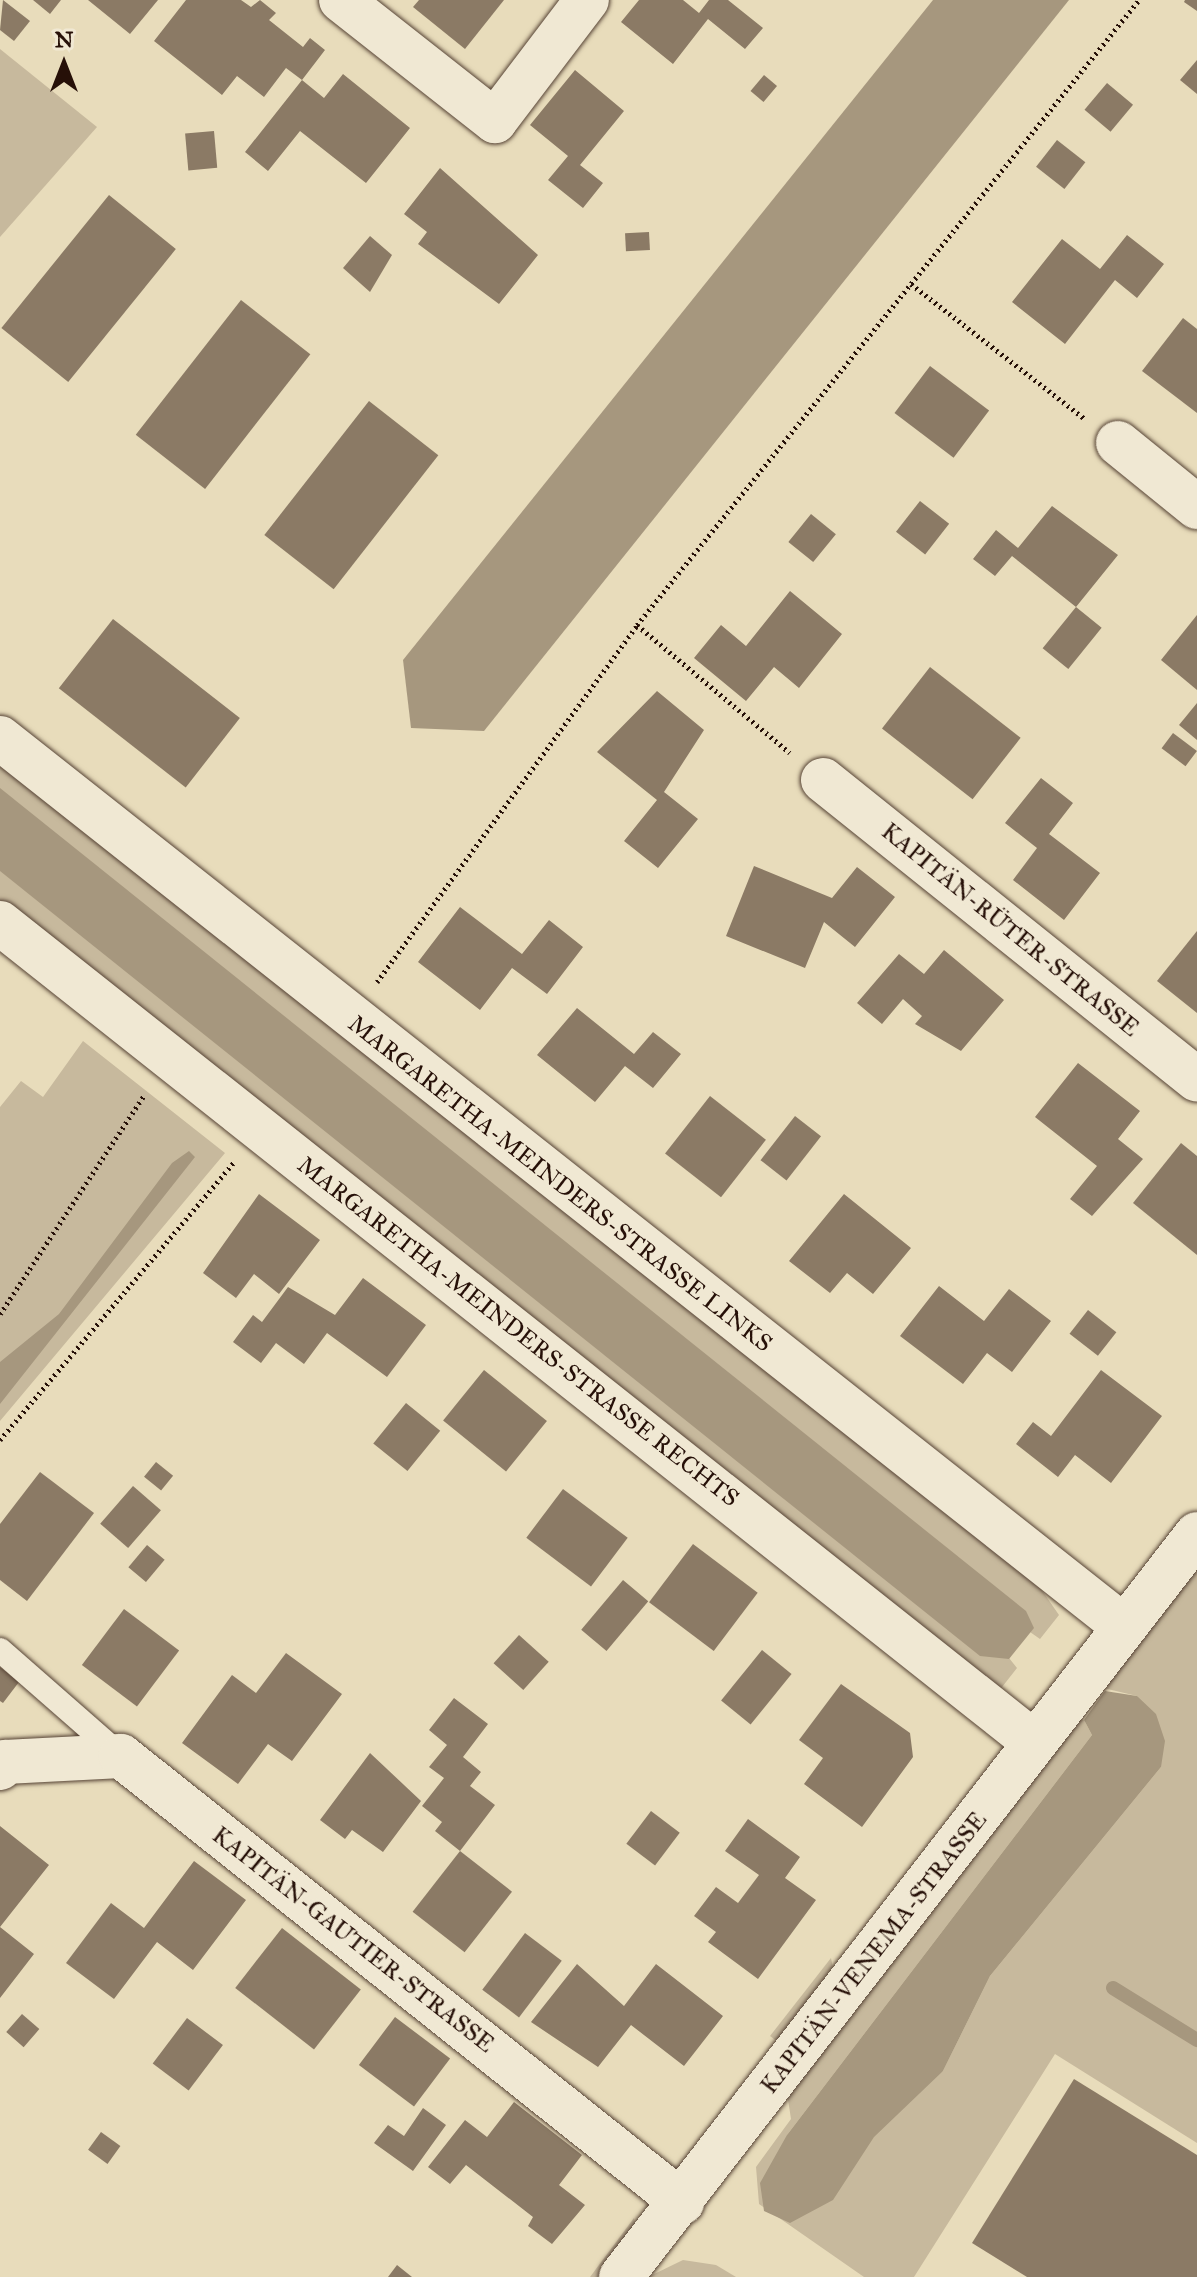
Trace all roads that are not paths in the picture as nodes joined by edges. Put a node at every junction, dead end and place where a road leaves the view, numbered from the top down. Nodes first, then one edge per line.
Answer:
1 (341, 0) edge
2 (587, 0) edge
3 (1118, 443) road end
4 (1197, 507) edge
5 (0, 738) edge
6 (823, 780) road end
7 (0, 923) edge
8 (1197, 1080) edge
9 (1197, 1534) edge
10 (1123, 1626) junction
11 (0, 1650) edge
12 (1035, 1743) junction
13 (121, 1756) junction
14 (0, 1768) edge
15 (682, 2202) junction
16 (621, 2277) edge

1 - 2 street
3 - 4 street
5 - 10 street, MARGARETHA-MEINDERS-STRASSE LINKS
6 - 8 street, KAPITÄN-RÜTER-STRASSE
7 - 12 street, MARGARETHA-MEINDERS-STRASSE RECHTS
9 - 10 street
10 - 12 street, KAPITÄN-VENEMA-STRASSE
11 - 13 lane
12 - 15 street, KAPITÄN-VENEMA-STRASSE
13 - 14 street
13 - 15 street, KAPITÄN-GAUTIER-STRASSE
15 - 16 street, KAPITÄN-VENEMA-STRASSE

